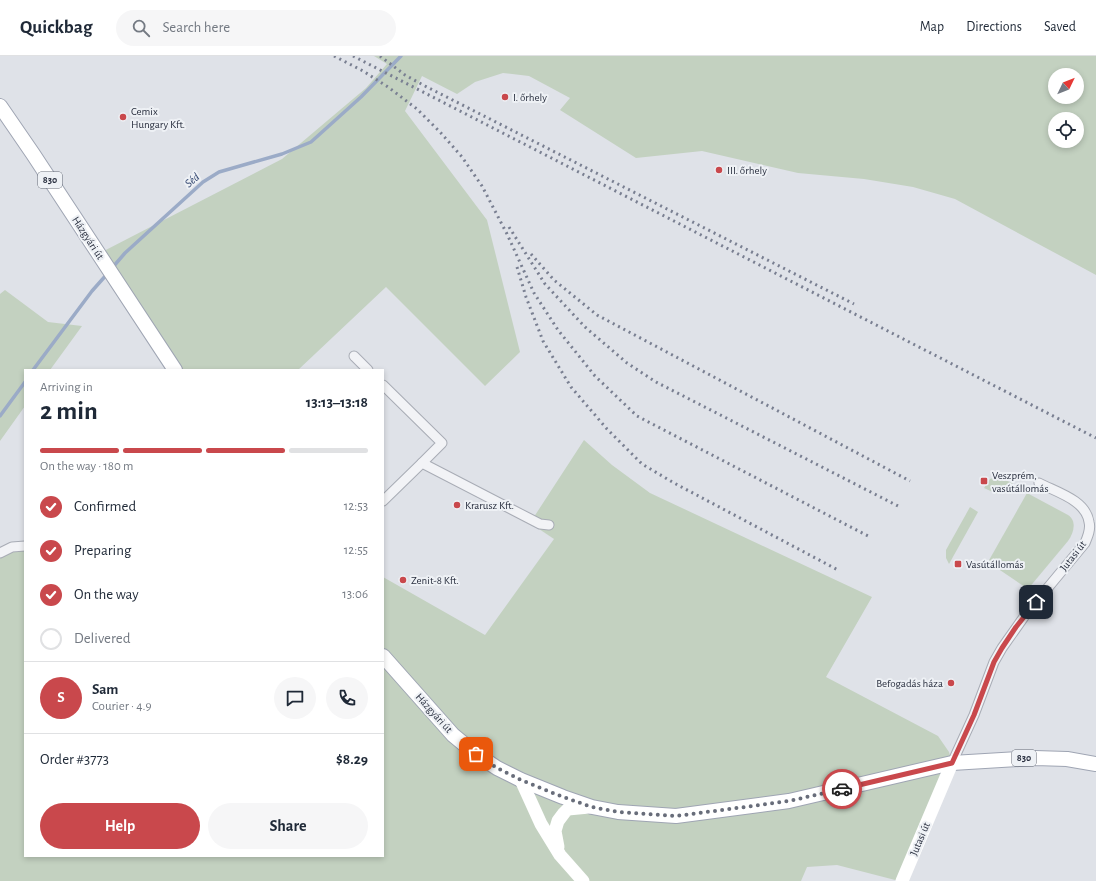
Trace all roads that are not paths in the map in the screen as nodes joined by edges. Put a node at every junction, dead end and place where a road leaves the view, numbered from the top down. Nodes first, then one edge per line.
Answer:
1 (0, 106) edge
2 (354, 356) dead end
3 (174, 369) edge
4 (367, 369) edge
5 (384, 386) edge
6 (422, 462) junction
7 (1039, 483) dead end
8 (384, 500) edge
9 (549, 526) dead end
10 (24, 546) edge
11 (0, 553) edge
12 (384, 657) edge
13 (952, 763) junction
14 (1096, 764) edge
15 (521, 780) junction
16 (592, 807) junction
17 (560, 855) junction
18 (583, 881) edge
19 (902, 881) edge

1 - 3 main road, Házgyári út / 830
2 - 4 street
5 - 6 street
6 - 8 street
6 - 9 street
7 - 13 street, Jutasi út
10 - 11 street
12 - 15 main road, Házgyári út / 830
13 - 14 main road, 830
13 - 16 main road, 830
13 - 19 street, Jutasi út
15 - 16 main road, 830
15 - 17 street
16 - 17 street
17 - 18 street

